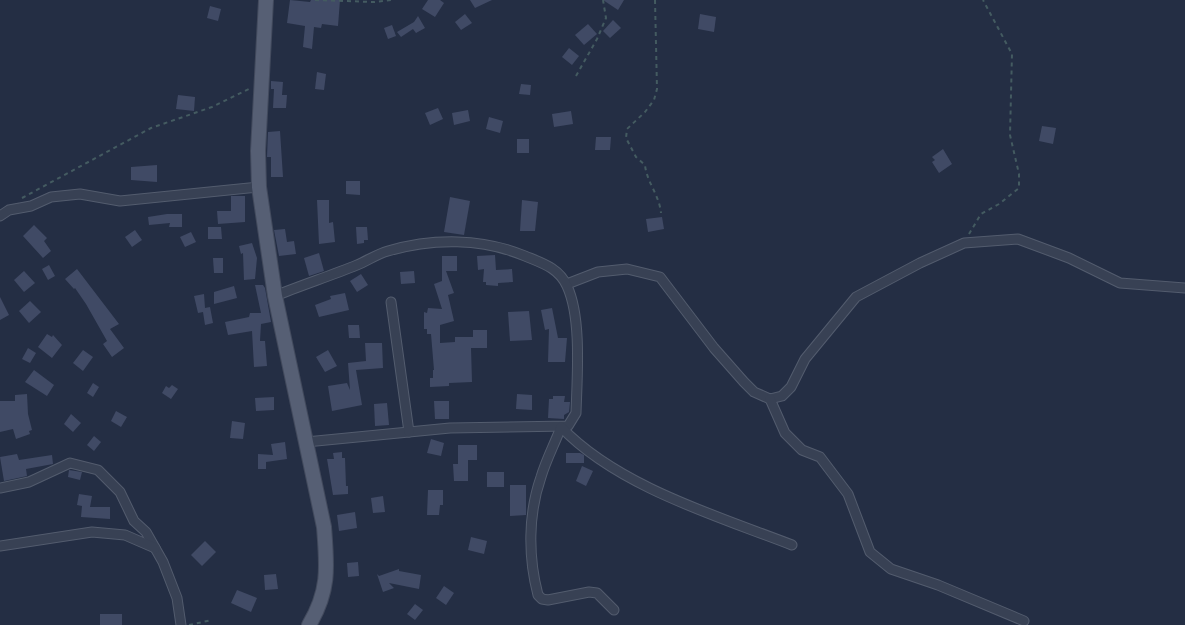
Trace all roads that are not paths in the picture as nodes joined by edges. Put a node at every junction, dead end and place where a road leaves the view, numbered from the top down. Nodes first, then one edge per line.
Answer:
1 (266, 0) edge
2 (259, 187) junction
3 (0, 216) edge
4 (567, 284) junction
5 (1185, 288) edge
6 (275, 296) junction
7 (391, 302) dead end
8 (770, 398) junction
9 (562, 427) junction
10 (409, 432) junction
11 (306, 442) junction
12 (0, 488) edge
13 (792, 545) dead end
14 (0, 546) edge
15 (155, 548) junction
16 (614, 610) dead end
17 (1024, 621) dead end
18 (182, 625) edge
19 (308, 625) edge

1 - 2 main road
2 - 3 street
2 - 6 main road
4 - 6 street
4 - 8 street
4 - 9 street
5 - 8 street
6 - 11 main road
7 - 10 street
8 - 17 street
9 - 10 street
9 - 13 street
9 - 16 street
10 - 11 street
11 - 19 main road
12 - 15 street
14 - 15 street
15 - 18 street

